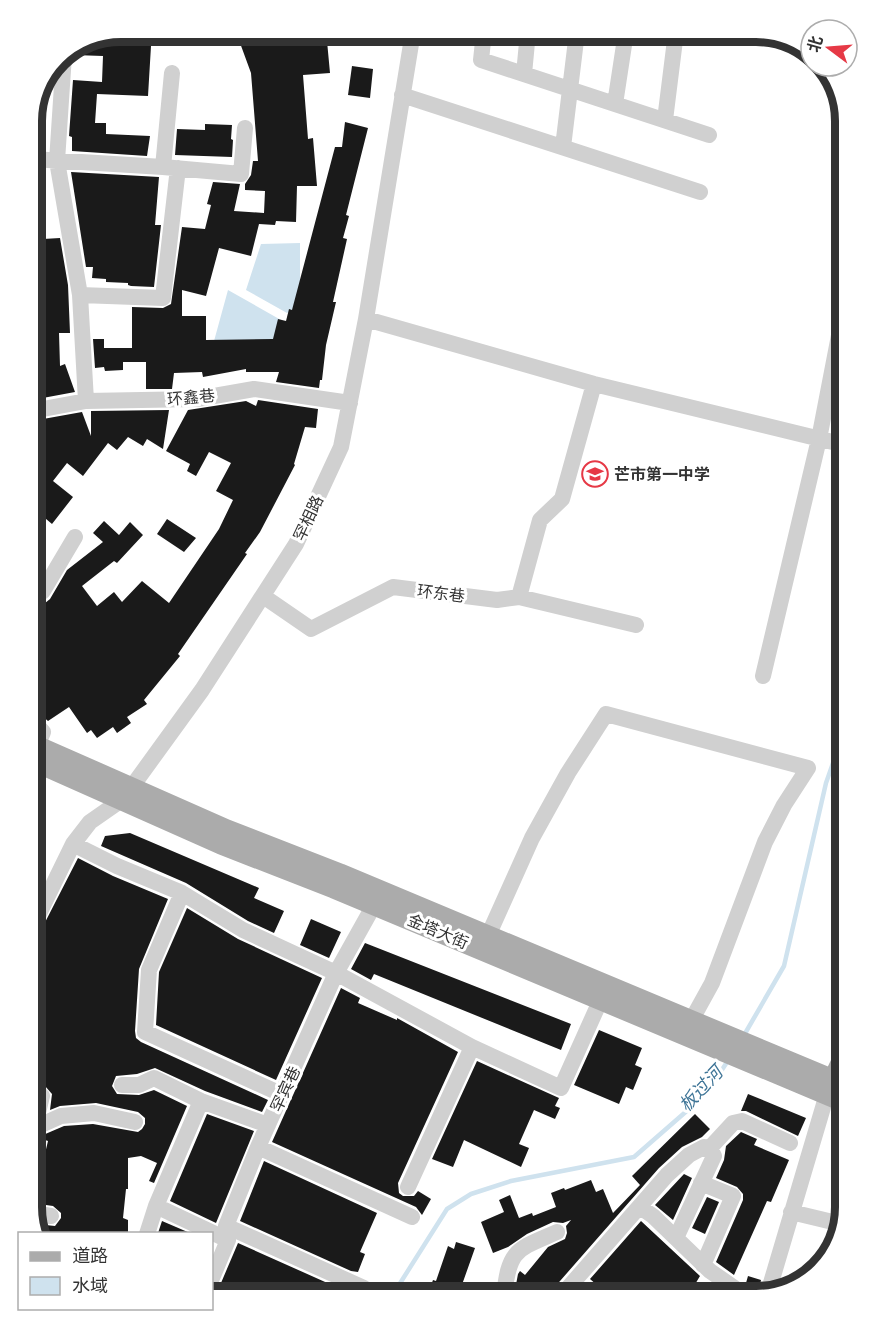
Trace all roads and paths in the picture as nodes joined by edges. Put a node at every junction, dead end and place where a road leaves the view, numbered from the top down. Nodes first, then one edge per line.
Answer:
1 (411, 42) edge
2 (483, 42) edge
3 (527, 42) edge
4 (576, 42) edge
5 (624, 42) edge
6 (675, 42) edge
7 (63, 67) edge
8 (172, 73) dead end
9 (524, 74) junction
10 (570, 89) junction
11 (402, 95) junction
12 (615, 104) junction
13 (665, 120) junction
14 (246, 128) dead end
15 (709, 135) dead end
16 (563, 147) junction
17 (42, 160) edge
18 (57, 161) junction
19 (171, 167) junction
20 (700, 192) dead end
21 (80, 295) junction
22 (366, 319) junction
23 (835, 356) edge
24 (594, 384) junction
25 (86, 401) junction
26 (350, 403) junction
27 (42, 409) edge
28 (819, 439) junction
29 (835, 443) edge
30 (75, 537) dead end
31 (42, 582) edge
32 (263, 596) junction
33 (519, 597) junction
34 (636, 625) dead end
35 (763, 676) dead end
36 (42, 754) edge
37 (127, 793) junction
38 (73, 844) junction
39 (182, 893) junction
40 (374, 904) junction
41 (42, 908) edge
42 (488, 936) junction
43 (336, 973) junction
44 (601, 999) junction
45 (699, 1029) junction
46 (472, 1047) junction
47 (122, 1085) dead end
48 (835, 1089) edge
49 (281, 1094) junction
50 (835, 1098) edge
51 (201, 1101) junction
52 (135, 1122) dead end
53 (268, 1125) junction
54 (42, 1126) edge
55 (790, 1143) dead end
56 (258, 1147) junction
57 (708, 1150) junction
58 (701, 1183) junction
59 (408, 1188) dead end
60 (156, 1206) junction
61 (640, 1207) junction
62 (791, 1212) junction
63 (43, 1215) edge
64 (51, 1216) dead end
65 (412, 1217) dead end
66 (833, 1222) edge
67 (147, 1232) edge
68 (557, 1232) dead end
69 (227, 1233) junction
70 (676, 1238) junction
71 (703, 1265) junction
72 (213, 1275) edge
73 (771, 1284) edge
74 (359, 1286) edge
75 (505, 1286) edge
76 (570, 1286) edge
77 (732, 1286) edge

1 - 11 street, 罕相路
2 - 9 street
3 - 9 street
4 - 10 street
5 - 12 street
6 - 13 street
7 - 18 street
8 - 19 street
9 - 10 street
10 - 12 street
10 - 16 street
11 - 16 street
11 - 22 street, 罕相路
12 - 13 street
13 - 15 street
14 - 19 street
16 - 20 street
17 - 18 street
18 - 19 street
18 - 21 street
19 - 21 street
21 - 25 street
22 - 24 street
22 - 26 street, 罕相路
23 - 28 street
24 - 28 street
24 - 33 street
25 - 26 street, 环鑫巷
25 - 27 street, 环鑫巷
26 - 32 street, 罕相路
28 - 29 street
28 - 35 street
30 - 31 street
32 - 33 street, 环东巷
32 - 37 street, 罕相路
33 - 34 street, 环东巷
36 - 37 main road, 金塔大街
37 - 38 street, 罕相路
37 - 40 main road, 金塔大街
37 - 42 main road, 金塔大街
38 - 39 street
38 - 41 street, 罕相路
39 - 43 street
39 - 49 street
40 - 43 street, 罕宾巷
40 - 44 main road, 金塔大街
42 - 45 main road, 金塔大街
42 - 45 street
43 - 46 street
43 - 49 street, 罕宾巷
44 - 45 main road, 金塔大街
44 - 46 street
45 - 48 main road, 金塔大街
46 - 59 street
47 - 51 street
49 - 53 street, 罕宾巷
50 - 62 street
51 - 53 street
51 - 60 street
52 - 54 street
53 - 56 street, 罕宾巷
55 - 57 street
56 - 65 street
56 - 69 street, 罕宾巷
57 - 58 street
57 - 61 street
58 - 70 street
58 - 71 street
60 - 67 street
60 - 69 street
61 - 70 street
61 - 76 street
62 - 66 street
62 - 73 street
63 - 64 street
68 - 75 street
69 - 72 street, 罕宾巷
69 - 74 street
70 - 71 street
71 - 77 street

